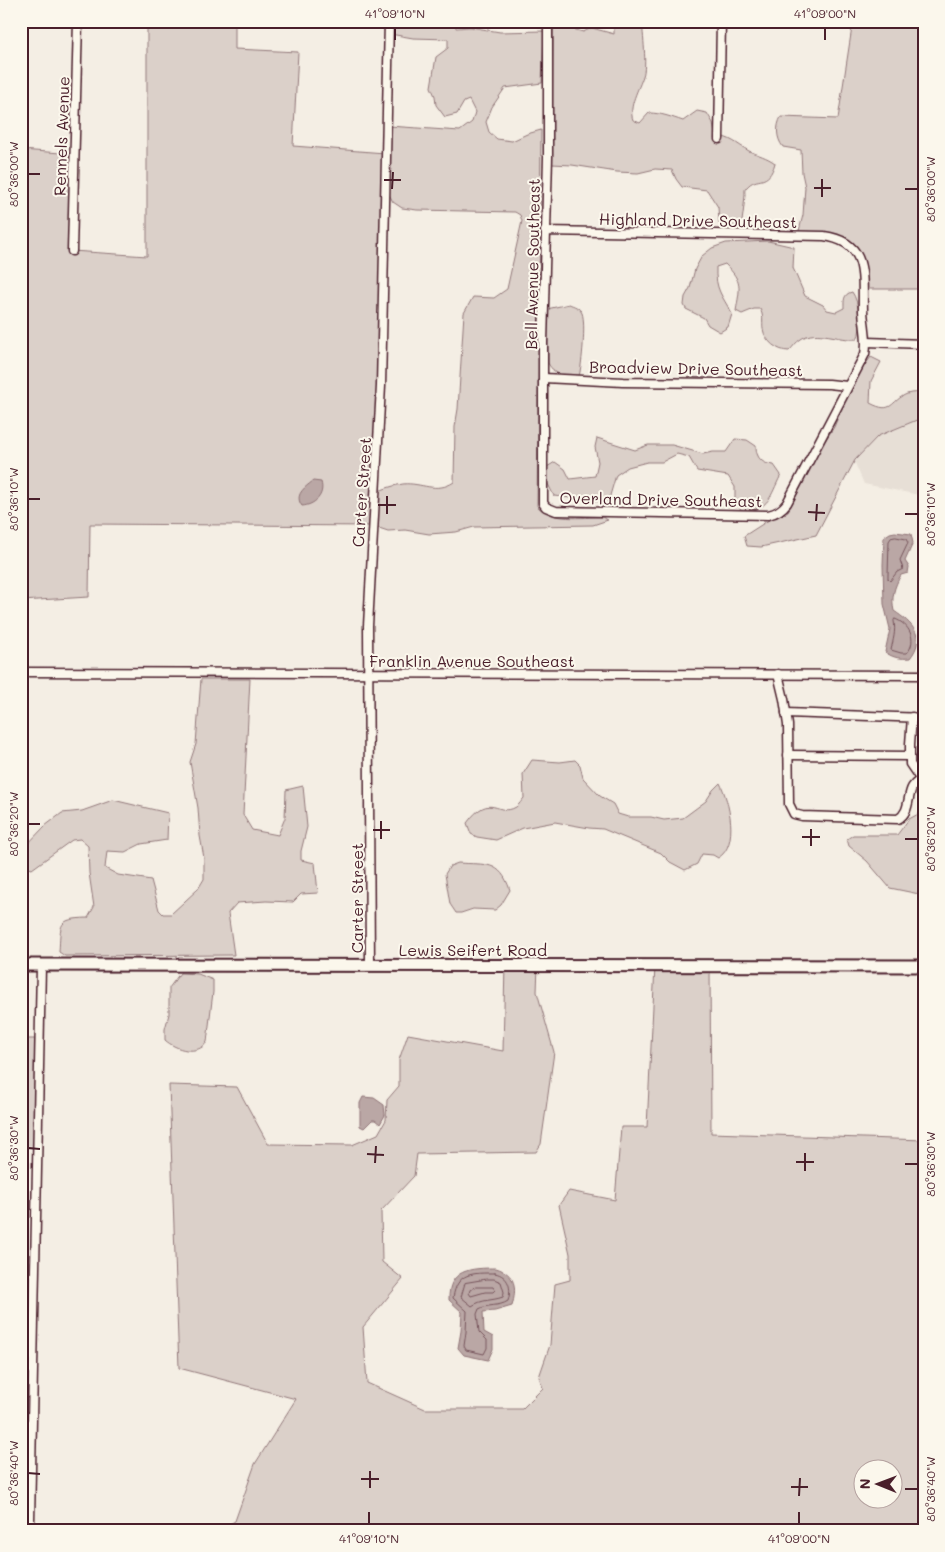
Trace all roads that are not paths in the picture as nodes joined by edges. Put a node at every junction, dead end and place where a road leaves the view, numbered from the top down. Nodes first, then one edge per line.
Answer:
1 (78, 21) edge
2 (389, 21) edge
3 (548, 21) edge
4 (721, 21) edge
5 (719, 139) dead end
6 (545, 231) junction
7 (72, 251) dead end
8 (867, 342) junction
9 (924, 344) edge
10 (544, 378) junction
11 (847, 386) junction
12 (546, 507) joint
13 (21, 672) edge
14 (369, 674) junction
15 (778, 674) junction
16 (924, 675) edge
17 (786, 713) junction
18 (912, 717) junction
19 (924, 718) edge
20 (788, 755) junction
21 (910, 756) junction
22 (922, 780) edge
23 (21, 965) edge
24 (370, 965) junction
25 (41, 966) junction
26 (924, 966) edge
27 (30, 1521) dead end

1 - 7 street, Rennels Avenue
2 - 14 street, Carter Street
3 - 6 street, Bell Avenue Southeast
4 - 5 street
6 - 8 street, Highland Drive Southeast
6 - 10 street, Bell Avenue Southeast
8 - 9 street
8 - 11 street
10 - 11 street, Broadview Drive Southeast
10 - 12 street, Bell Avenue Southeast
11 - 12 street, Overland Drive Southeast
13 - 14 street, Franklin Avenue Southeast
14 - 15 street, Franklin Avenue Southeast
14 - 24 street, Carter Street
15 - 16 street, Franklin Avenue Southeast
15 - 17 street
17 - 18 street
17 - 20 street
18 - 19 street
18 - 21 street
20 - 21 street
20 - 22 street
21 - 22 street
23 - 25 street, Lewis Seifert Road
24 - 25 street, Lewis Seifert Road
24 - 26 street, Lewis Seifert Road
25 - 27 street

